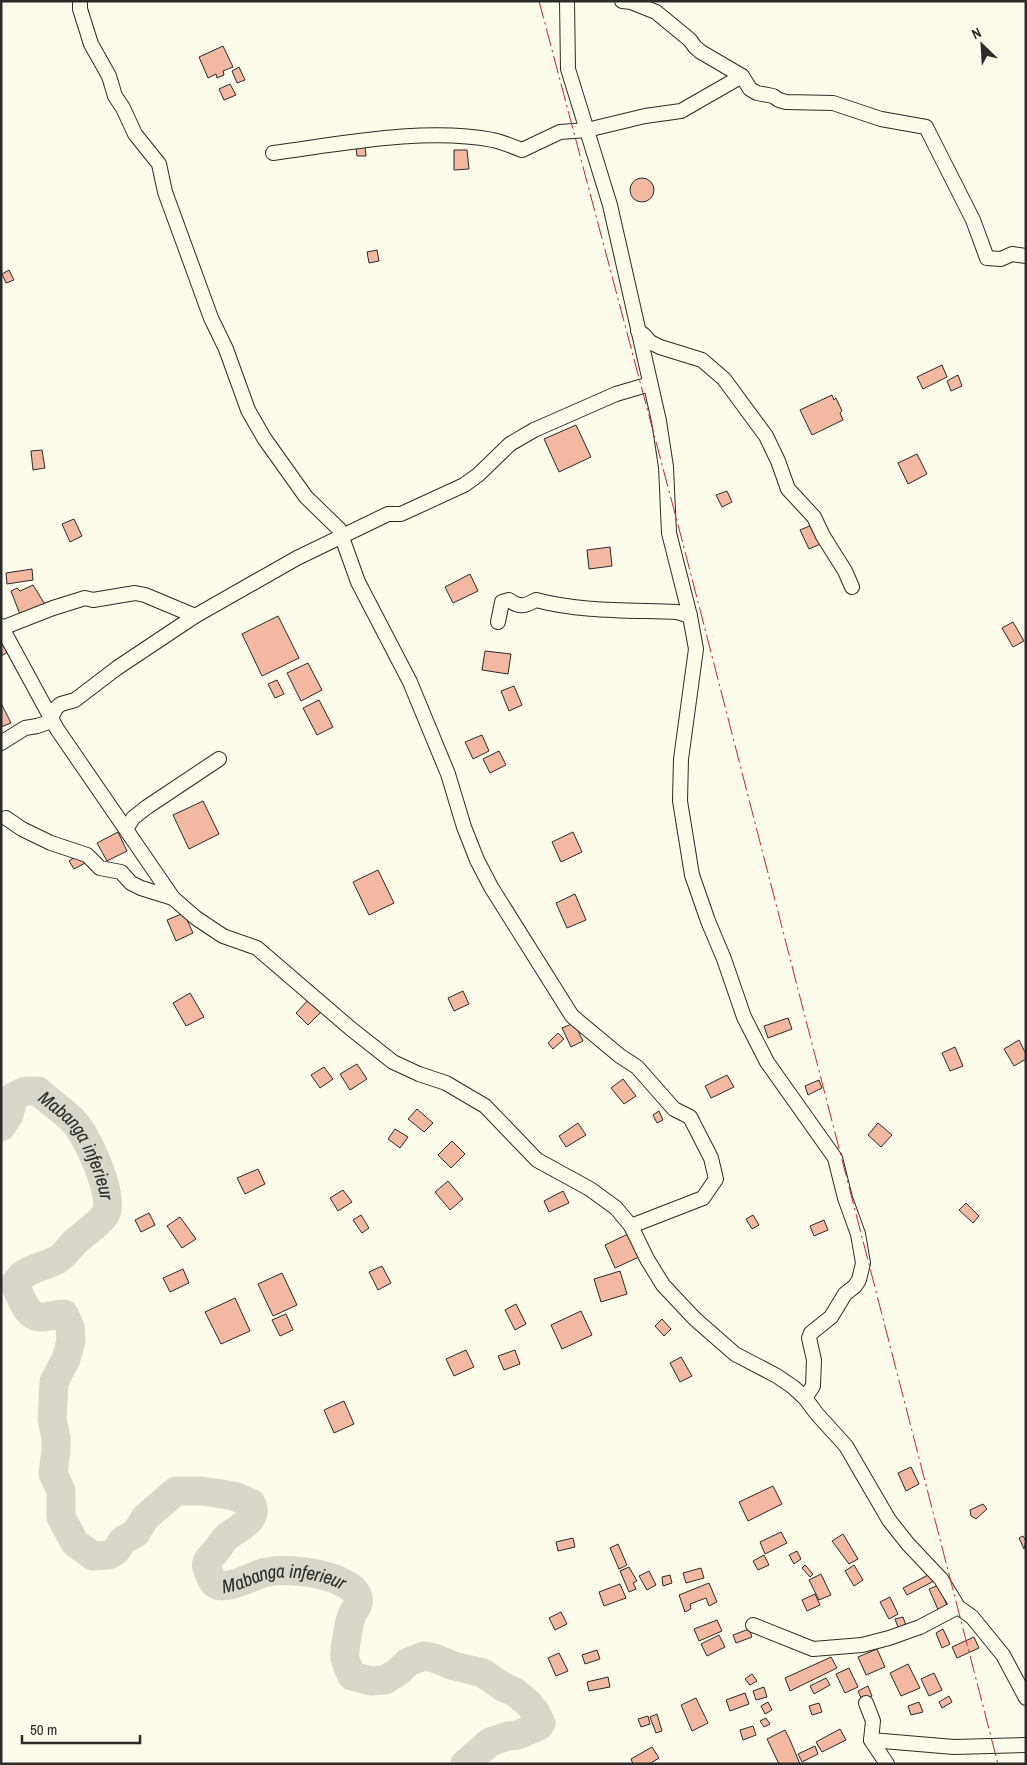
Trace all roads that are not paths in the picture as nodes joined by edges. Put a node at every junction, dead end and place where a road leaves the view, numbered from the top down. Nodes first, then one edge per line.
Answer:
1 (80, 1) edge
2 (567, 1) edge
3 (622, 1) edge
4 (742, 76) junction
5 (587, 130) junction
6 (273, 153) dead end
7 (1026, 256) edge
8 (638, 330) junction
9 (650, 384) junction
10 (343, 536) junction
11 (852, 587) dead end
12 (195, 616) junction
13 (690, 616) junction
14 (498, 622) dead end
15 (2, 627) edge
16 (51, 718) junction
17 (1, 743) edge
18 (219, 759) dead end
19 (6, 818) dead end
20 (126, 829) junction
21 (173, 898) junction
22 (631, 1226) junction
23 (805, 1398) junction
24 (958, 1607) junction
25 (753, 1626) dead end
26 (1022, 1684) edge
27 (1026, 1698) edge
28 (866, 1704) dead end
29 (871, 1740) junction
30 (1026, 1745) edge
31 (887, 1764) edge

1 - 10 street
2 - 5 street
3 - 4 street
4 - 5 street
4 - 7 street
5 - 6 street
5 - 8 street
8 - 9 street
8 - 11 street
9 - 10 street
9 - 13 street
10 - 12 street
10 - 22 street
12 - 15 street
12 - 16 street
13 - 14 street
13 - 23 street
15 - 16 street
16 - 17 street
16 - 20 street
18 - 20 street
19 - 21 street
20 - 21 street
21 - 22 street
22 - 23 street
23 - 24 street
24 - 25 street
24 - 26 street
26 - 27 street
28 - 29 street
29 - 30 street
29 - 31 street

